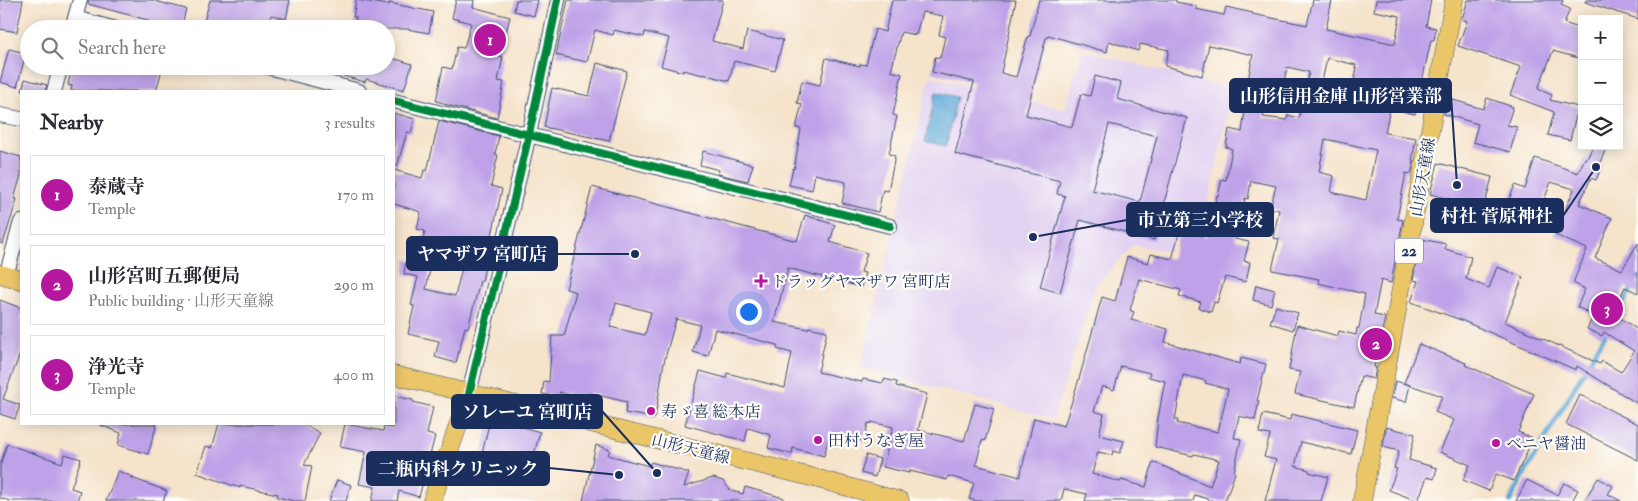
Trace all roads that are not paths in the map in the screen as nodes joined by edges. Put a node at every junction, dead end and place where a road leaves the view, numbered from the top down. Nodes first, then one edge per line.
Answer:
1 (80, 0) edge
2 (558, 0) edge
3 (1454, 0) edge
4 (75, 20) edge
5 (58, 75) edge
6 (299, 75) edge
7 (54, 90) edge
8 (356, 90) edge
9 (395, 101) edge
10 (0, 114) edge
11 (20, 119) edge
12 (529, 134) junction
13 (20, 226) edge
14 (890, 226) dead end
15 (9, 276) edge
16 (395, 375) edge
17 (469, 394) junction
18 (432, 501) edge
19 (900, 501) edge
20 (1362, 501) edge

1 - 4 street
2 - 12 street
3 - 20 main road, 山形天童線 / 22
5 - 7 street
6 - 8 street
9 - 12 street
10 - 11 street
12 - 14 street
12 - 17 street
13 - 15 street
16 - 17 main road, 山形天童線
17 - 18 main road
17 - 19 main road, 山形天童線

